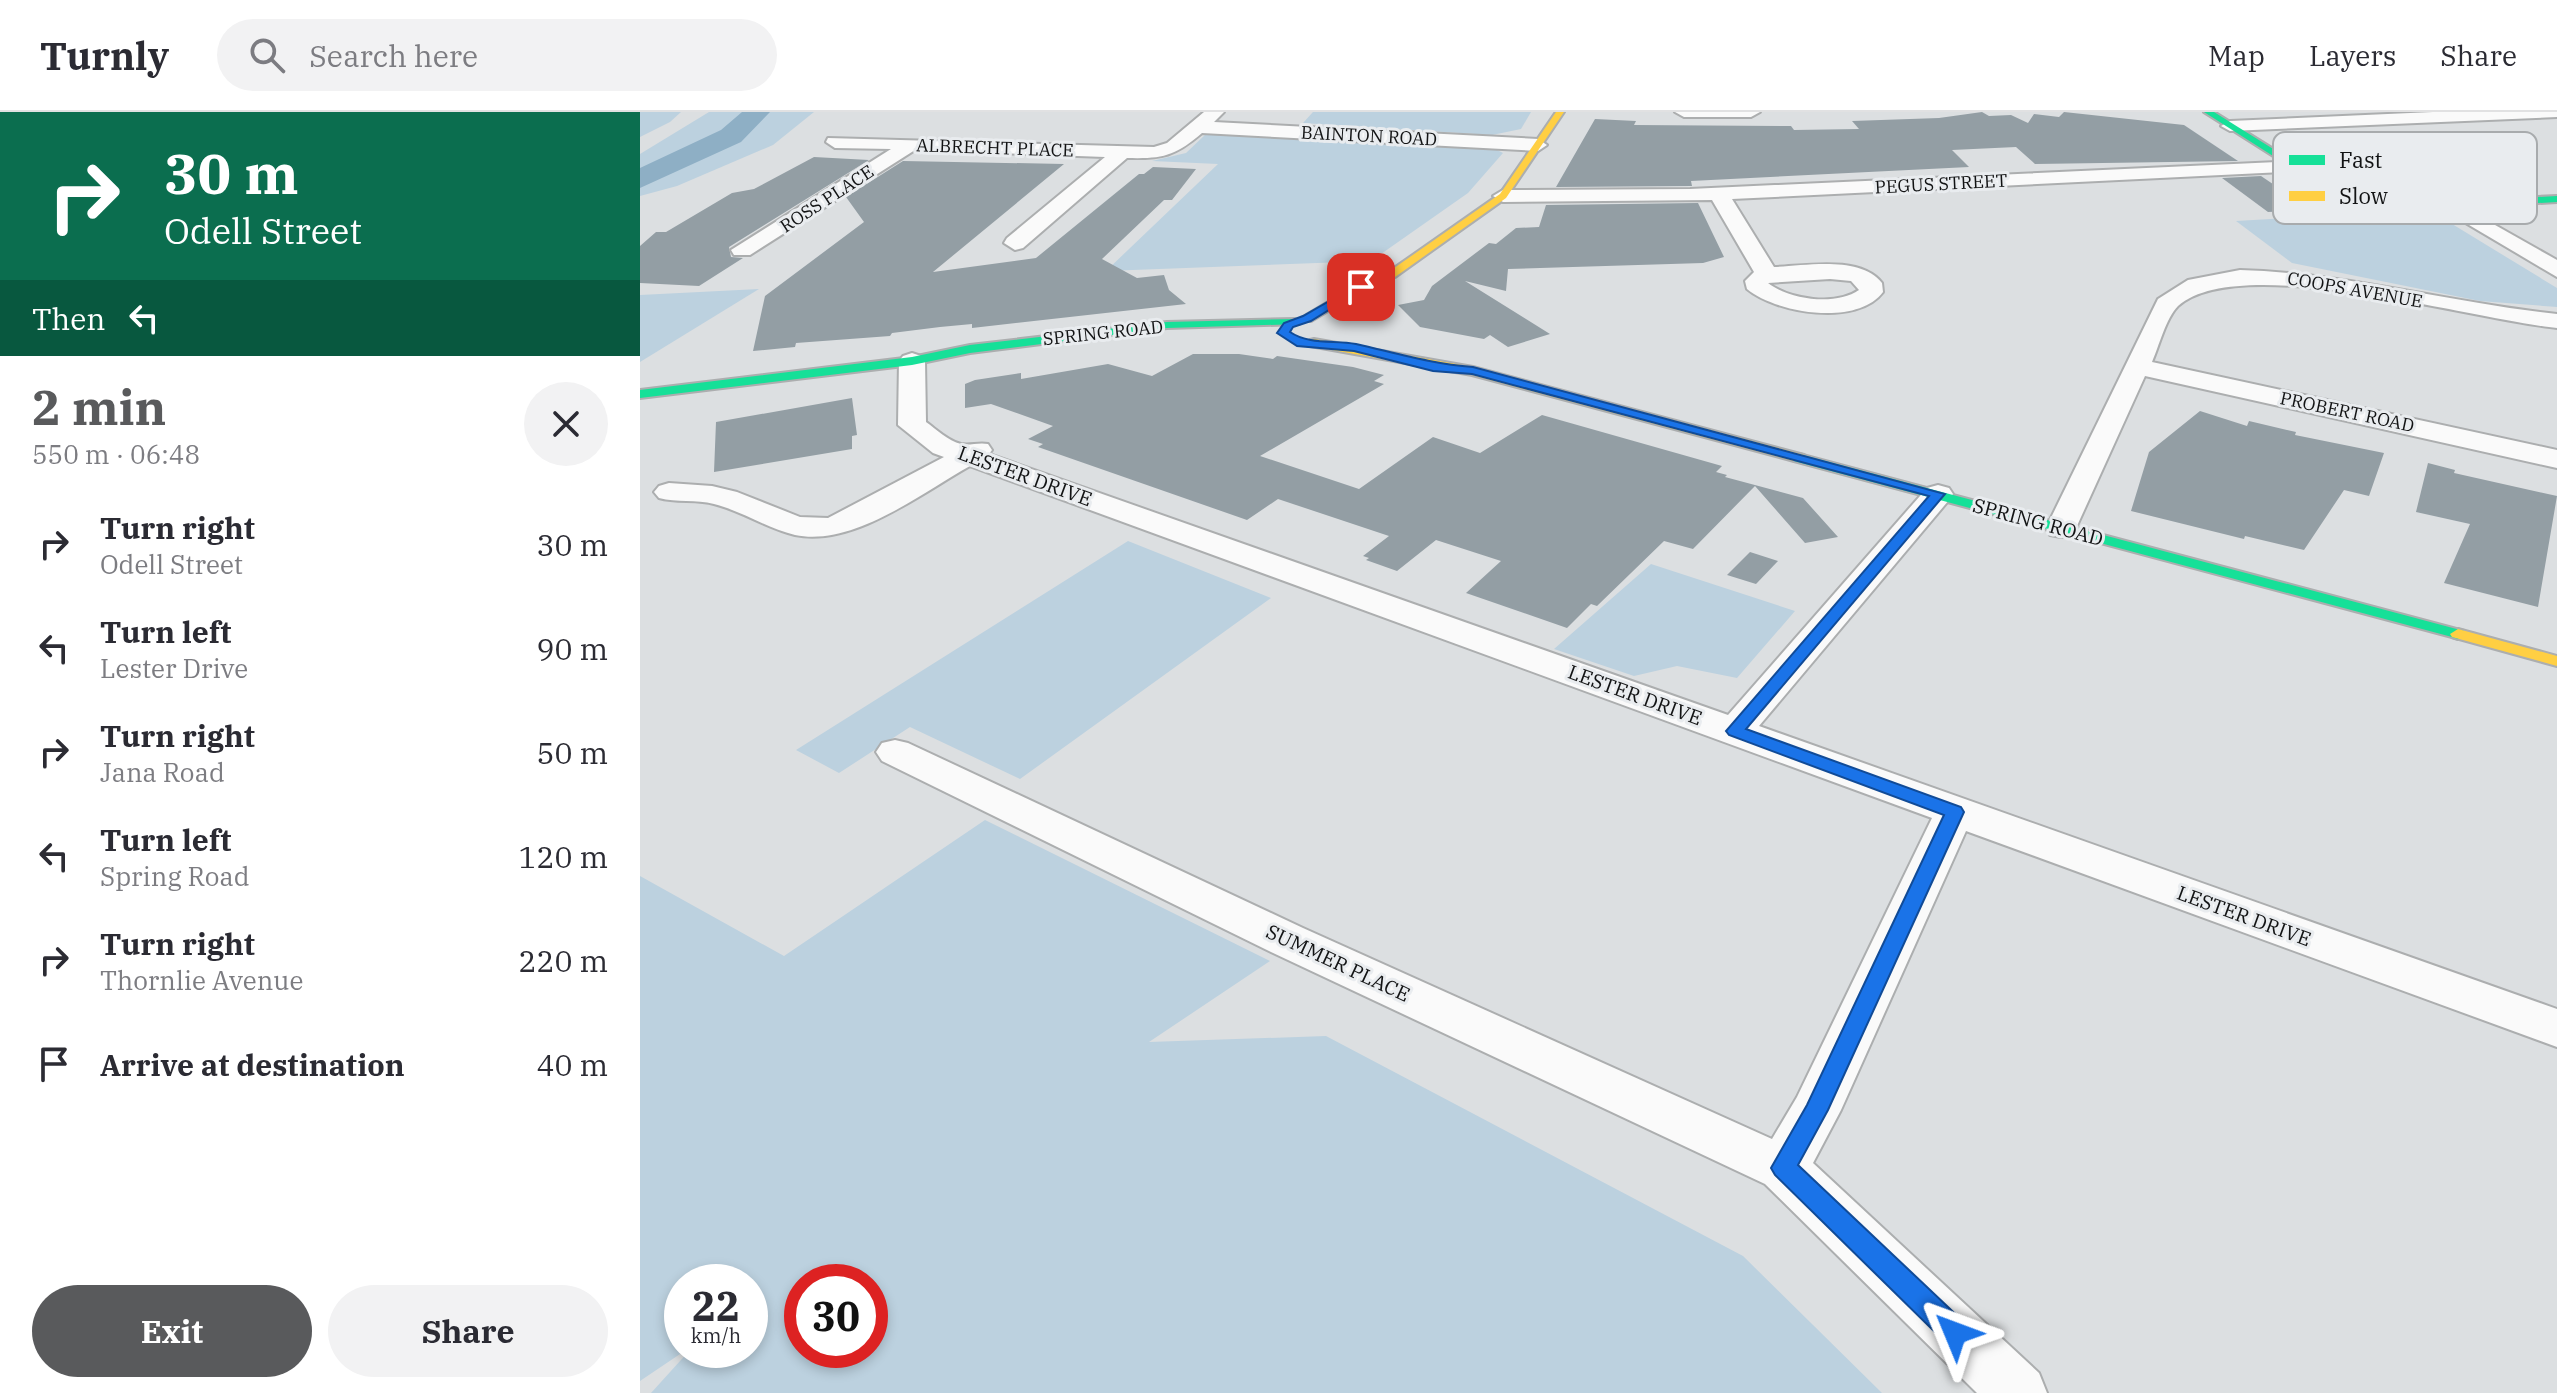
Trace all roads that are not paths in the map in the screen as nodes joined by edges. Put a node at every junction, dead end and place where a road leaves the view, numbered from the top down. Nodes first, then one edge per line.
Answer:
1 (1215, 112) edge
2 (1560, 112) edge
3 (1684, 112) edge
4 (1751, 112) edge
5 (2208, 112) edge
6 (2557, 112) edge
7 (2230, 126) junction
8 (1200, 127) junction
9 (835, 142) dead end
10 (911, 145) junction
11 (1538, 145) junction
12 (2273, 152) edge
13 (1121, 153) junction
14 (2273, 168) edge
15 (1507, 192) junction
16 (1719, 194) junction
17 (2557, 199) edge
18 (2537, 200) edge
19 (2481, 224) edge
20 (1015, 243) dead end
21 (742, 250) dead end
22 (2557, 270) edge
23 (1767, 274) dead end
24 (1391, 275) junction
25 (2557, 321) edge
26 (1347, 322) junction
27 (1298, 334) junction
28 (912, 361) junction
29 (2137, 366) junction
30 (1473, 371) junction
31 (640, 394) edge
32 (973, 453) junction
33 (2557, 459) edge
34 (669, 492) dead end
35 (1938, 494) junction
36 (2061, 528) junction
37 (2557, 661) edge
38 (1735, 731) junction
39 (895, 752) dead end
40 (1955, 812) junction
41 (2557, 1028) edge
42 (1783, 1168) junction
43 (2018, 1393) edge

1 - 8 street
2 - 11 main road
3 - 4 street
5 - 7 main road
6 - 7 street
7 - 12 main road
8 - 11 street, BAINTON ROAD
8 - 13 street, ALBRECHT PLACE
9 - 10 street, ALBRECHT PLACE
10 - 13 street, ALBRECHT PLACE
10 - 21 street, ROSS PLACE
11 - 15 main road
13 - 20 street
14 - 16 street, PEGUS STREET
15 - 16 street, PEGUS STREET
15 - 24 main road
16 - 23 street
17 - 18 main road
19 - 22 street
24 - 26 main road
24 - 27 main road
25 - 29 street, COOPS AVENUE
26 - 27 main road, SPRING ROAD
26 - 30 main road, SPRING ROAD
27 - 28 main road, SPRING ROAD
27 - 30 main road, SPRING ROAD
28 - 31 main road, SPRING ROAD
28 - 32 street, LESTER DRIVE
29 - 33 street, PROBERT ROAD
29 - 36 street, COOPS AVENUE
30 - 35 main road, SPRING ROAD
32 - 34 street
32 - 38 street, LESTER DRIVE
35 - 36 main road, SPRING ROAD
35 - 38 street
36 - 37 main road, SPRING ROAD
38 - 40 street, LESTER DRIVE
39 - 42 street, SUMMER PLACE
40 - 41 street, LESTER DRIVE
40 - 42 street
42 - 43 street, SUMMER PLACE

